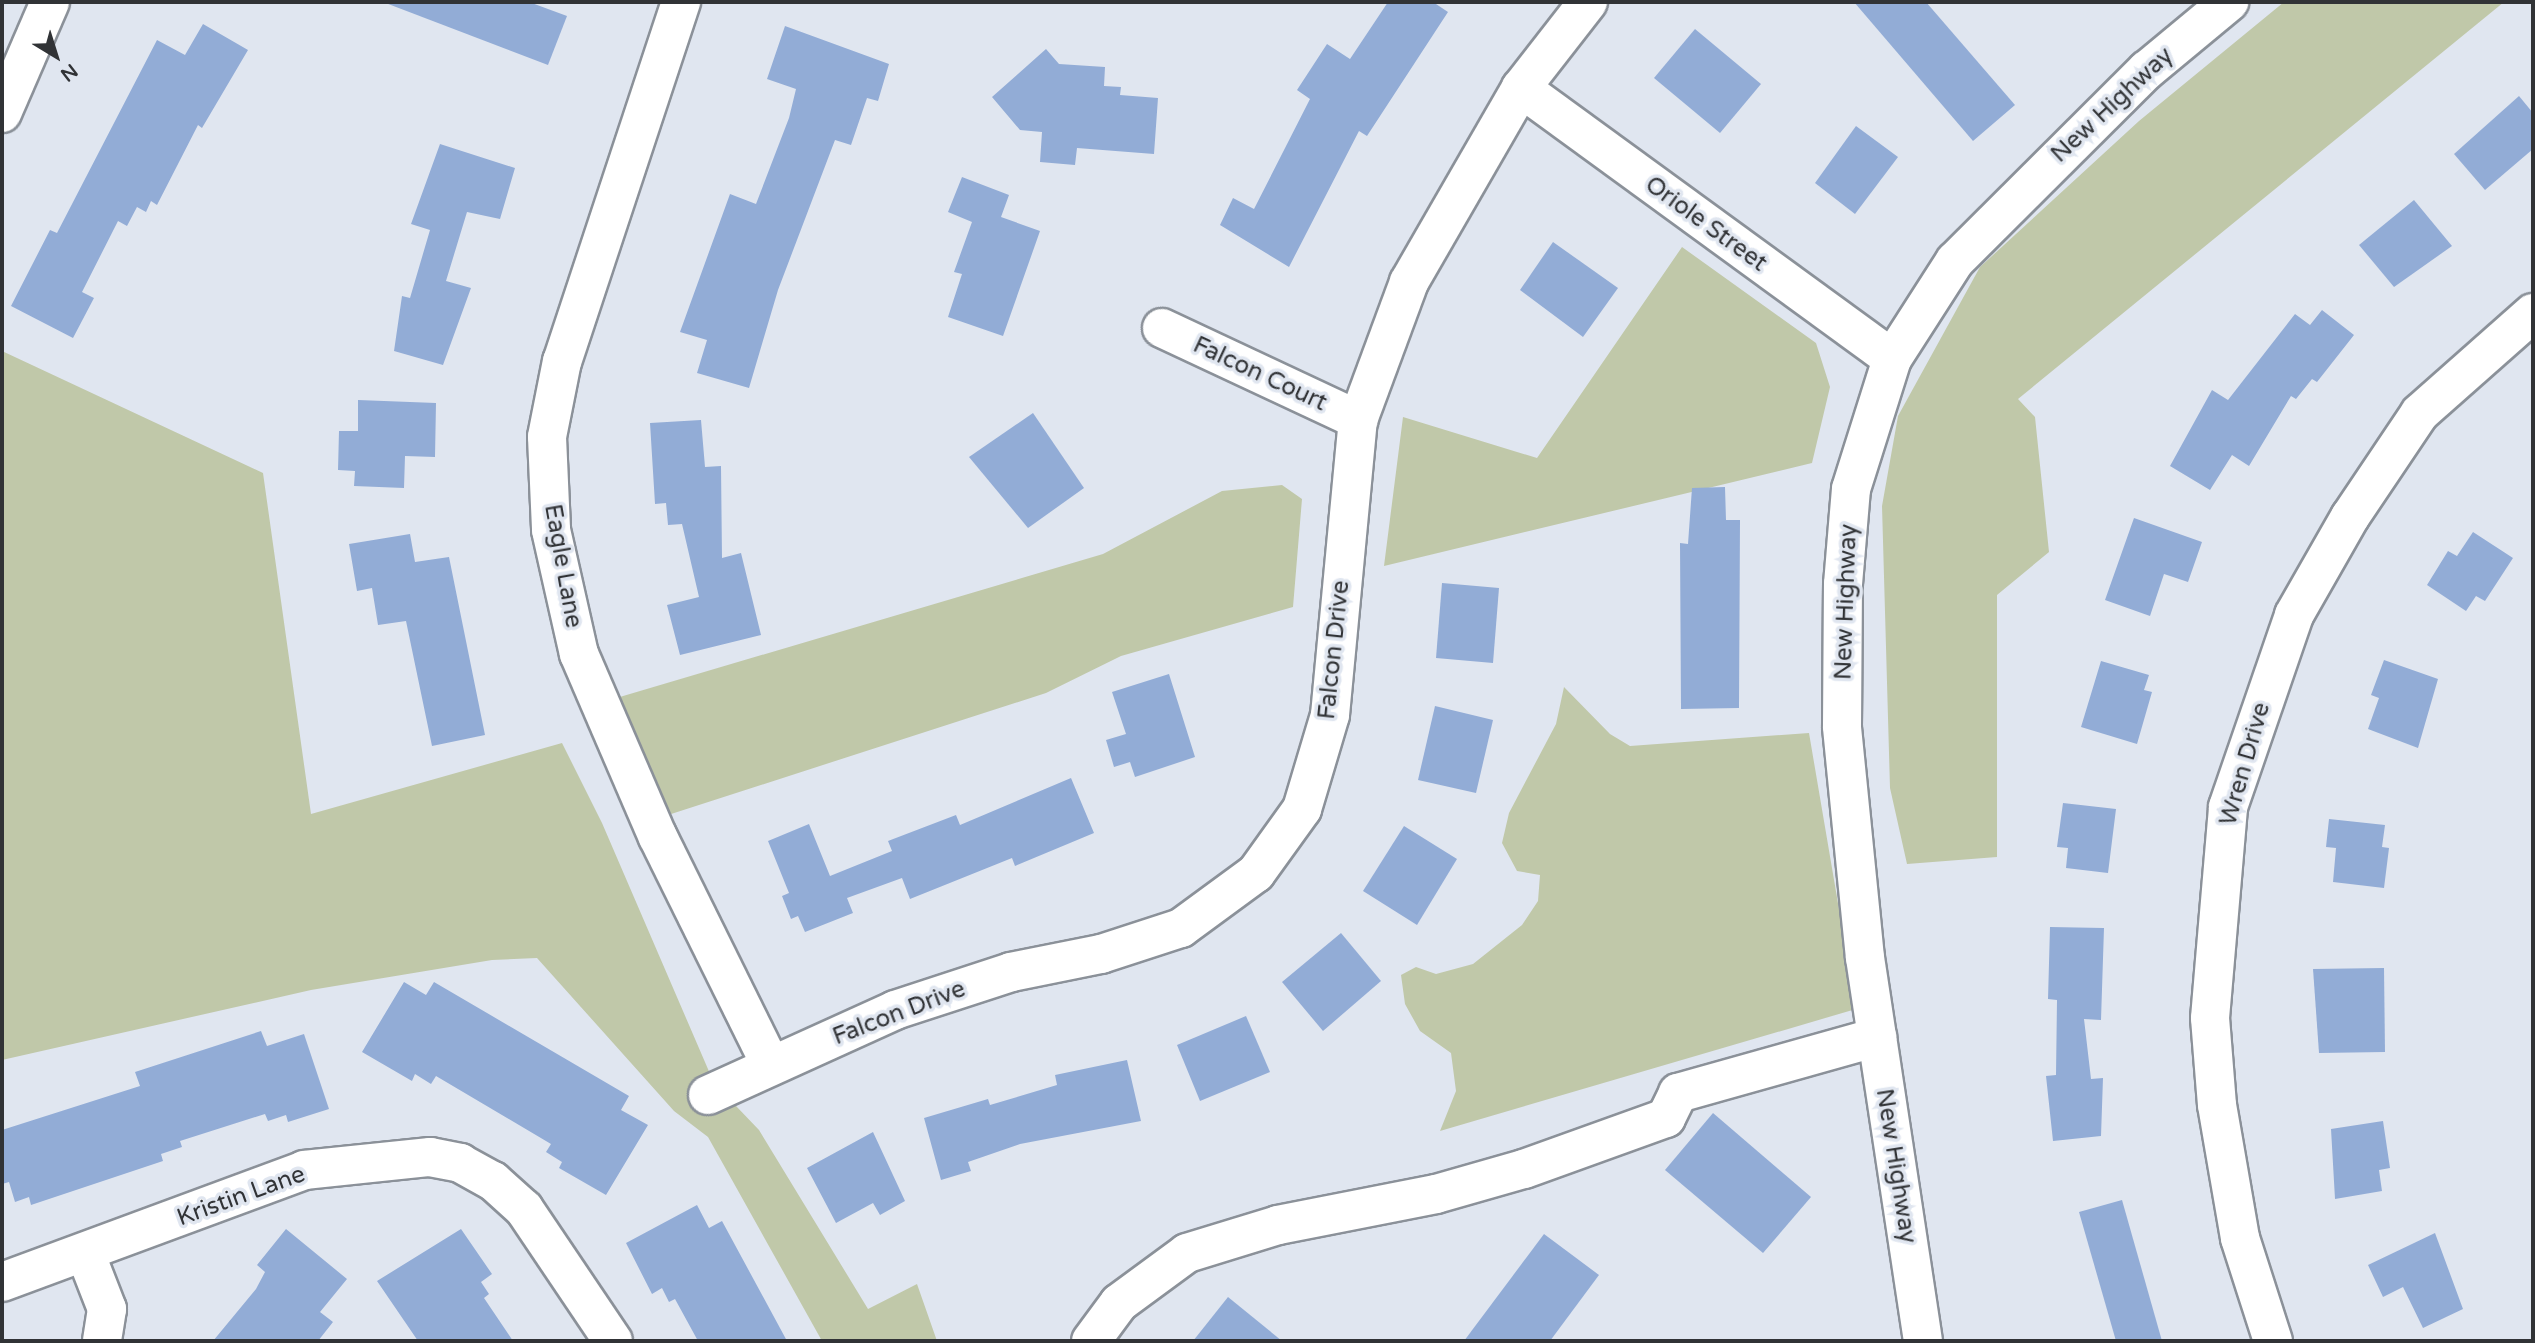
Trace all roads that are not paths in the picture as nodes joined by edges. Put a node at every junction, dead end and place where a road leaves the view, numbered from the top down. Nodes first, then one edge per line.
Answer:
1 (50, 2) edge
2 (681, 2) edge
3 (1588, 2) edge
4 (2229, 2) edge
5 (1521, 88) junction
6 (2, 113) edge
7 (2533, 313) edge
8 (1162, 328) dead end
9 (1892, 359) junction
10 (1358, 420) junction
11 (1877, 1037) junction
12 (771, 1066) junction
13 (708, 1095) dead end
14 (86, 1255) junction
15 (2, 1282) edge
16 (102, 1341) edge
17 (613, 1341) edge
18 (1091, 1341) edge
19 (1923, 1341) edge
20 (2273, 1341) edge

1 - 6 street
2 - 12 street, Eagle Lane
3 - 5 street, Falcon Drive
4 - 9 street, New Highway
5 - 9 street, Oriole Street
5 - 10 street, Falcon Drive
7 - 20 street, Wren Drive
8 - 10 street, Falcon Court
9 - 11 street, New Highway
10 - 12 street, Falcon Drive
11 - 18 street
11 - 19 street, New Highway
12 - 13 street, Falcon Drive
14 - 15 street, Kristin Lane
14 - 16 street
14 - 17 street, Kristin Lane

